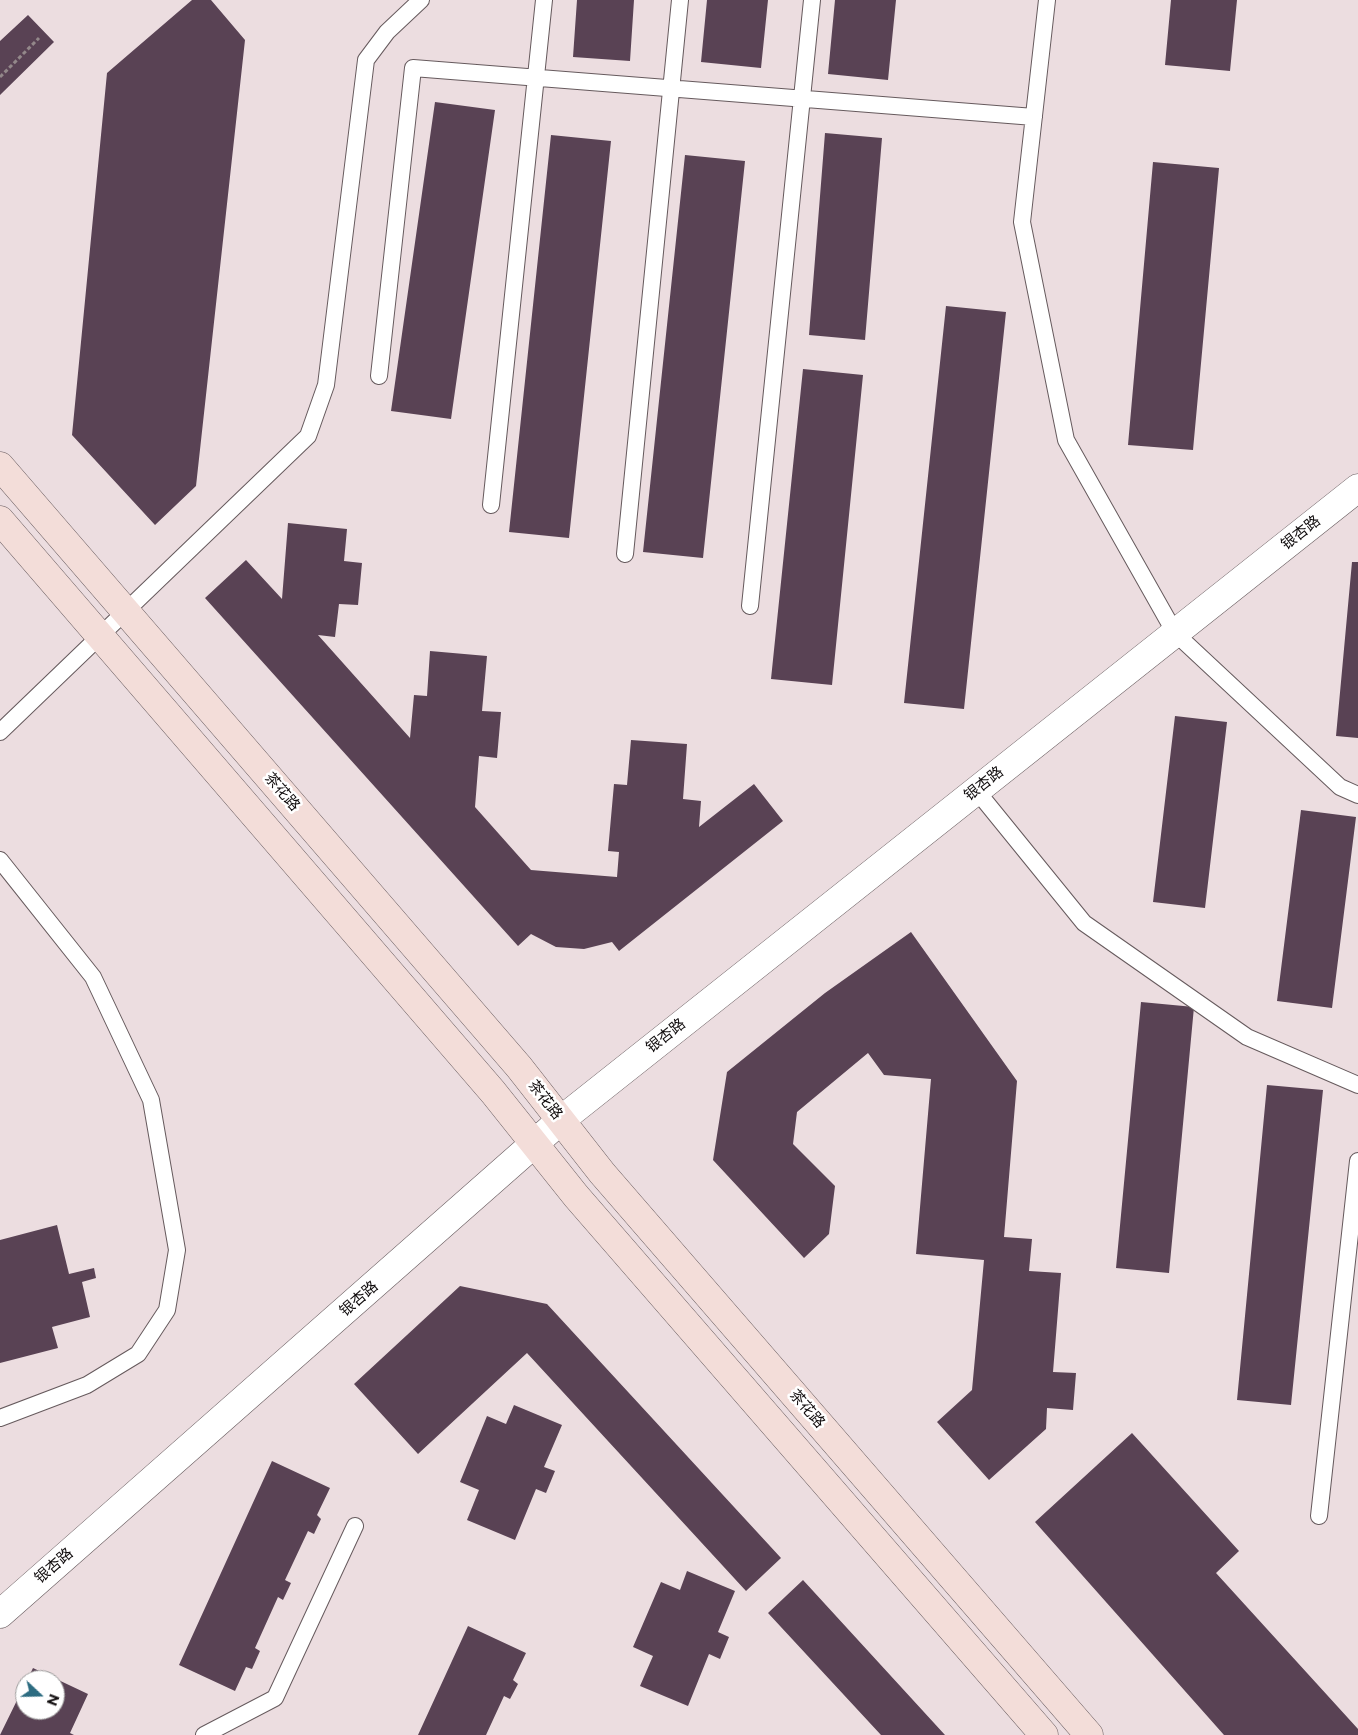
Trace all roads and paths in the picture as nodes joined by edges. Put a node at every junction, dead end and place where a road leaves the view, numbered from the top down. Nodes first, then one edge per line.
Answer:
1 (421, 0) edge
2 (544, 0) edge
3 (680, 0) edge
4 (812, 0) edge
5 (1047, 0) edge
6 (39, 38) dead end
7 (0, 77) edge
8 (536, 77) junction
9 (672, 88) junction
10 (802, 98) junction
11 (1034, 117) junction
12 (379, 376) dead end
13 (0, 466) edge
14 (1358, 488) edge
15 (491, 505) dead end
16 (0, 520) edge
17 (625, 554) dead end
18 (750, 606) dead end
19 (125, 611) junction
20 (1175, 633) junction
21 (100, 636) junction
22 (0, 732) edge
23 (976, 790) junction
24 (1358, 795) edge
25 (0, 860) edge
26 (1358, 1085) edge
27 (561, 1120) junction
28 (535, 1144) junction
29 (1358, 1161) edge
30 (0, 1418) edge
31 (1320, 1516) dead end
32 (355, 1526) dead end
33 (0, 1614) edge
34 (204, 1735) edge
35 (1044, 1735) edge
36 (1090, 1735) edge

1 - 19 lane
2 - 8 lane
3 - 9 lane
4 - 10 lane
5 - 11 lane
6 - 7 path
8 - 9 lane
8 - 12 lane
8 - 15 lane
9 - 10 lane
9 - 17 lane
10 - 11 lane
10 - 18 lane
11 - 20 lane
13 - 19 main road, 茶花路
14 - 20 street, 银杏路
16 - 21 main road
19 - 21 lane
19 - 27 main road, 茶花路
20 - 23 street, 银杏路
20 - 24 lane
21 - 22 lane
21 - 28 main road
23 - 26 lane
23 - 27 street, 银杏路
25 - 30 lane
27 - 28 street, 银杏路
27 - 36 main road, 茶花路
28 - 33 street, 银杏路
28 - 35 main road
29 - 31 lane
32 - 34 lane

